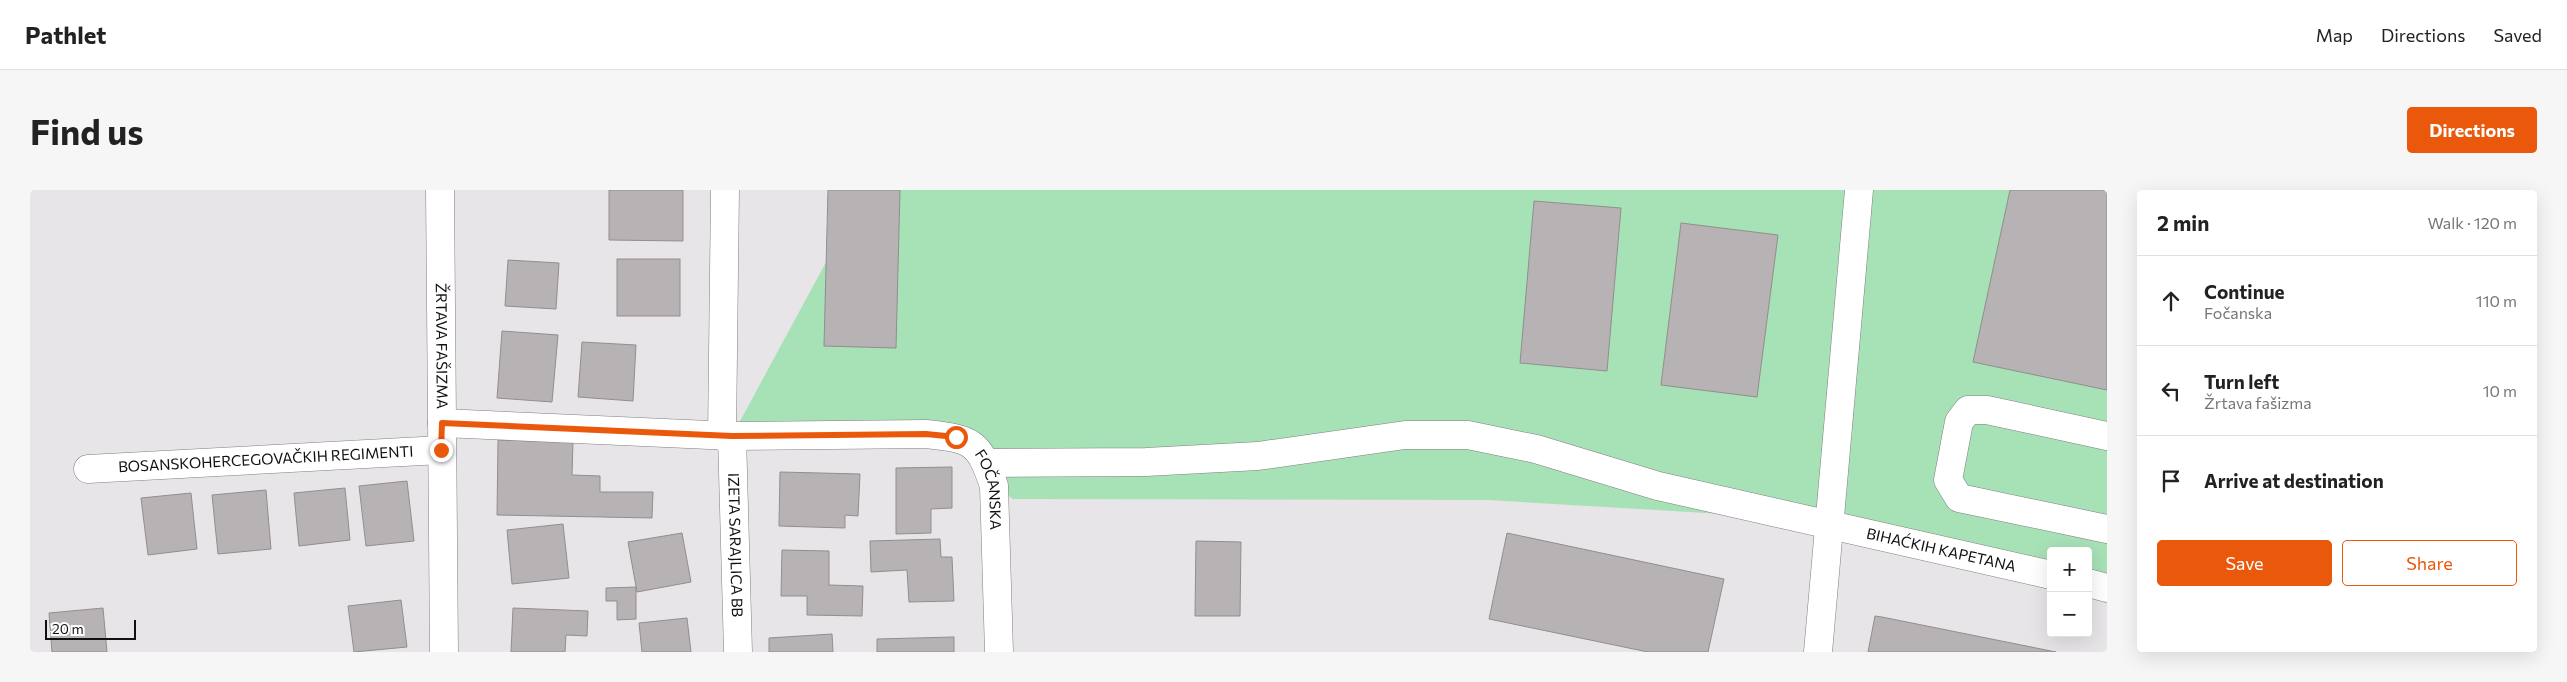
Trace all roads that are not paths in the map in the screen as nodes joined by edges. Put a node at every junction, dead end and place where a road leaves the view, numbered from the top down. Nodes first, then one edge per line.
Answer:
1 (440, 190) edge
2 (725, 190) edge
3 (1859, 190) edge
4 (442, 423) junction
5 (727, 436) junction
6 (2107, 436) edge
7 (441, 450) junction
8 (986, 463) junction
9 (88, 469) dead end
10 (1831, 526) junction
11 (2107, 529) edge
12 (2047, 574) edge
13 (2092, 584) edge
14 (2107, 588) edge
15 (444, 652) edge
16 (738, 652) edge
17 (999, 652) edge
18 (1818, 652) edge

1 - 4 street, ŽRTAVA FAŠIZMA
2 - 5 street, IZETA SARAJLICA BB
3 - 10 street
4 - 5 street, FOČANSKA
4 - 7 street, ŽRTAVA FAŠIZMA
5 - 8 street, FOČANSKA
5 - 16 street, IZETA SARAJLICA BB
6 - 11 street
7 - 9 street, BOSANSKOHERCEGOVAČKIH REGIMENTI
7 - 15 street, ŽRTAVA FAŠIZMA
8 - 10 street, BIHAĆKIH KAPETANA
8 - 17 street, FOČANSKA
10 - 12 street, BIHAĆKIH KAPETANA
10 - 18 street
13 - 14 street

